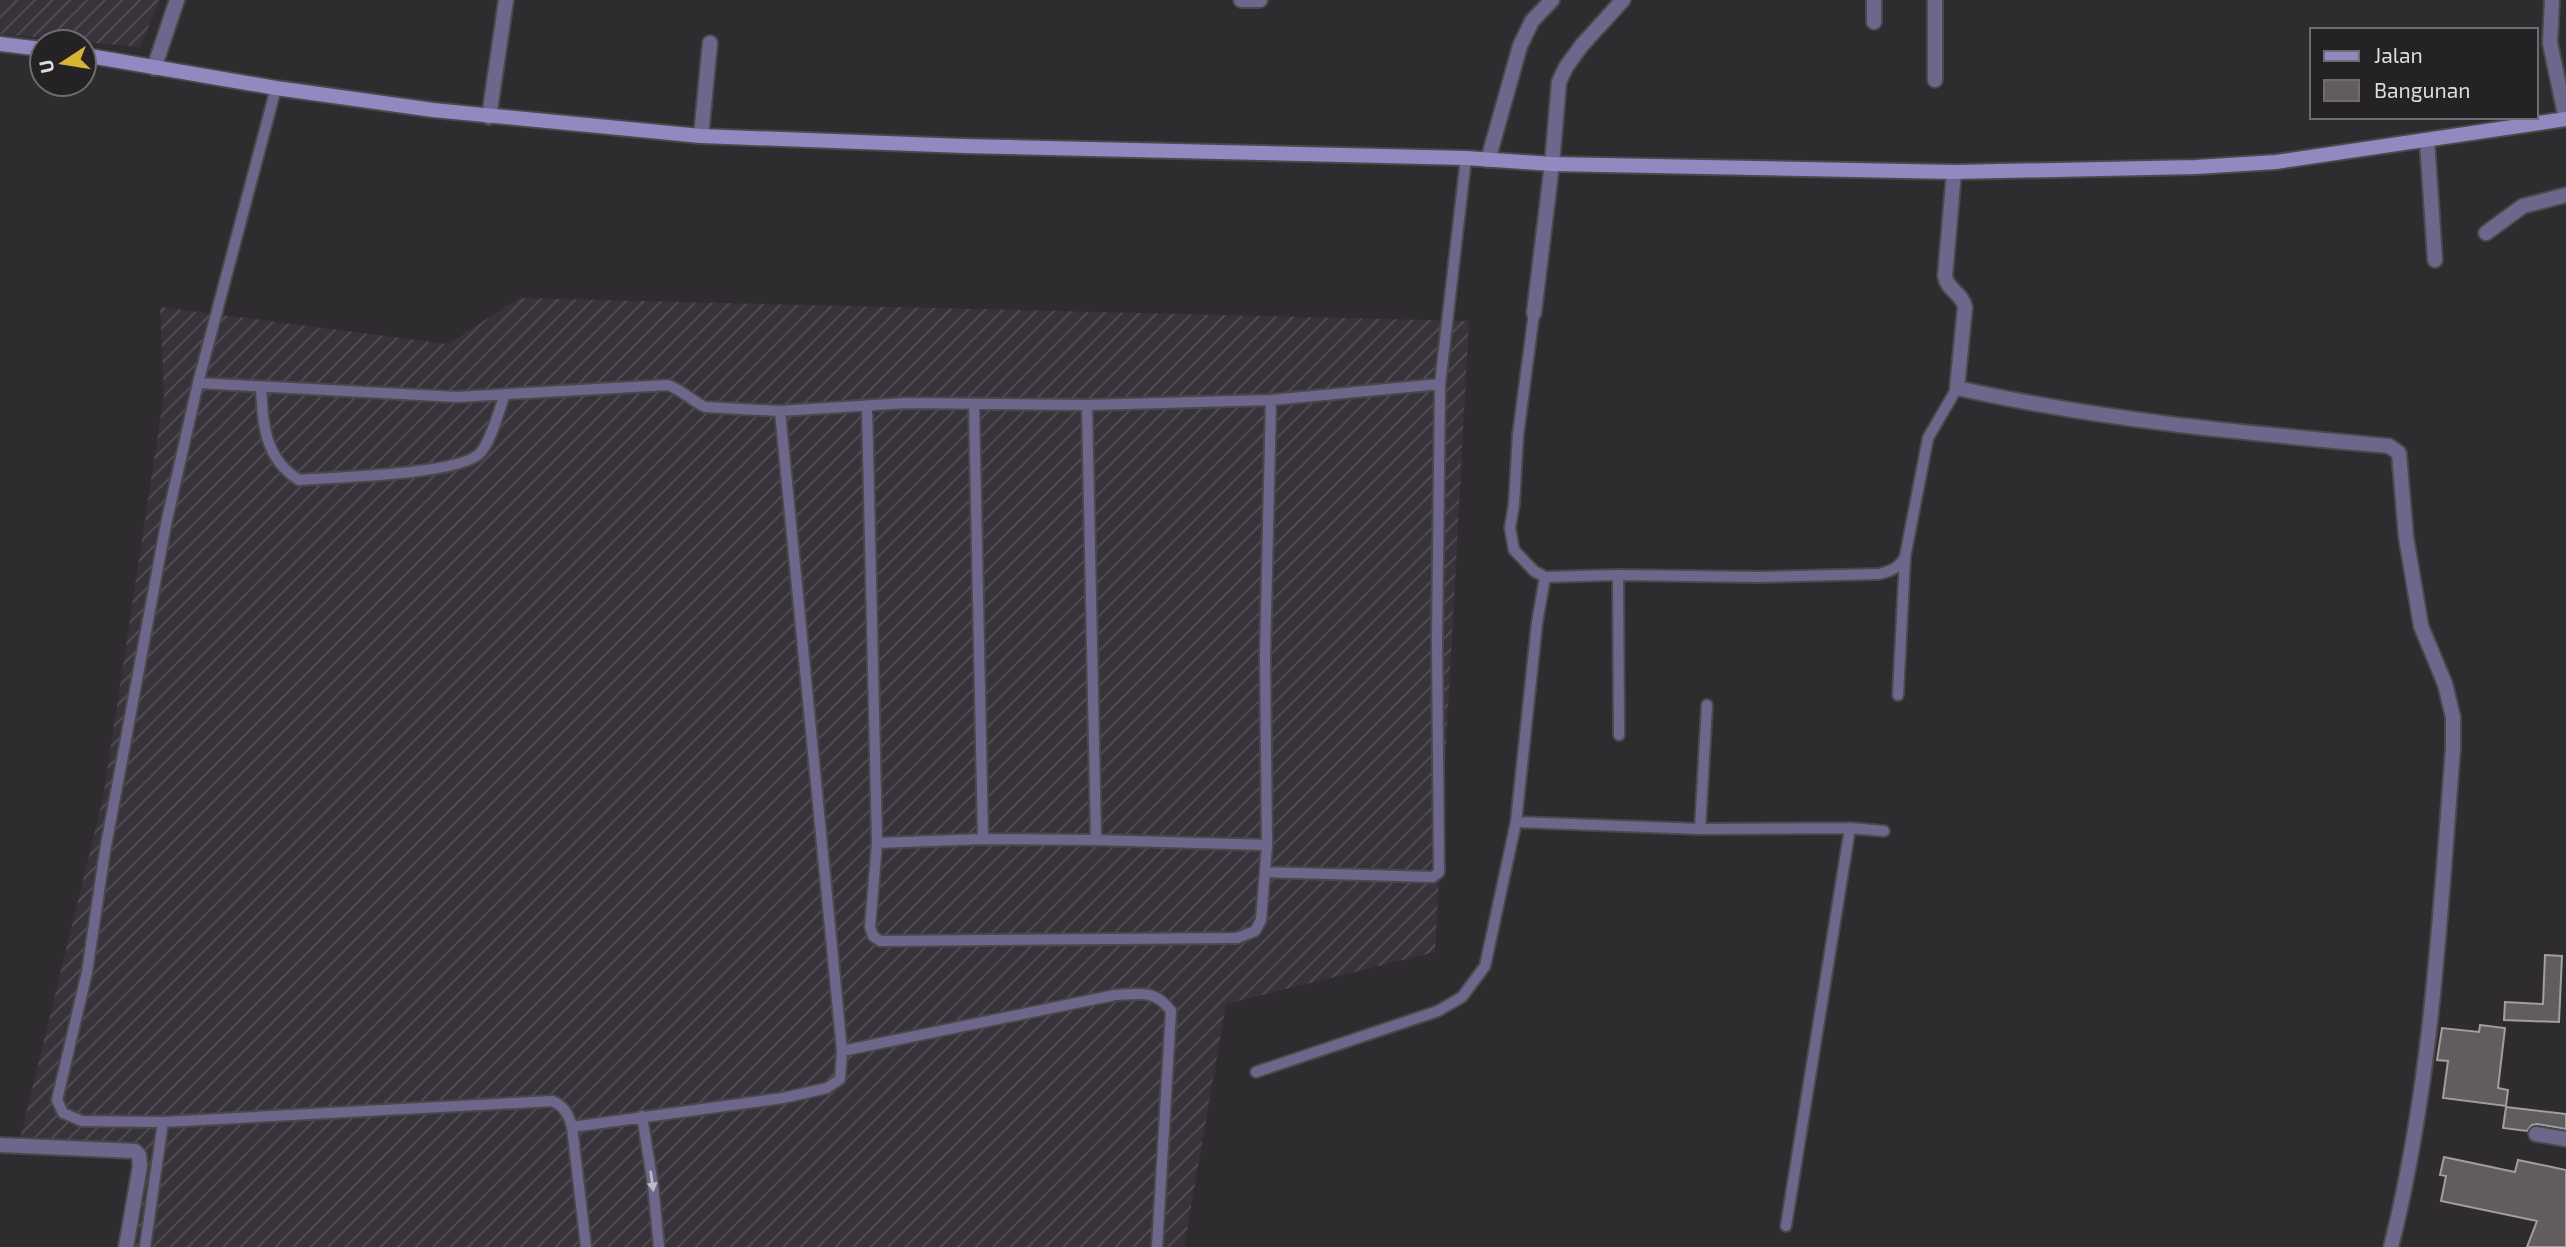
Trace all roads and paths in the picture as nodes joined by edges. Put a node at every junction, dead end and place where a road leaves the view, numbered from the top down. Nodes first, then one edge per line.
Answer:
1 (177, 0) edge
2 (506, 0) edge
3 (1241, 0) edge
4 (1260, 0) edge
5 (1552, 0) edge
6 (1623, 0) edge
7 (1874, 0) edge
8 (1935, 0) edge
9 (2552, 0) edge
10 (1874, 22) dead end
11 (710, 43) dead end
12 (0, 44) edge
13 (28, 47) edge
14 (98, 58) edge
15 (154, 68) junction
16 (1935, 80) dead end
17 (276, 88) junction
18 (489, 117) junction
19 (2566, 119) edge
20 (701, 136) junction
21 (2427, 140) junction
22 (1466, 158) junction
23 (1489, 160) junction
24 (1552, 164) junction
25 (1954, 172) junction
26 (2566, 195) edge
27 (2486, 233) dead end
28 (2435, 260) dead end
29 (1534, 313) joint
30 (198, 383) junction
31 (1440, 384) junction
32 (261, 387) junction
33 (1957, 388) junction
34 (505, 394) junction
35 (1271, 400) junction
36 (974, 405) junction
37 (1087, 405) junction
38 (867, 407) junction
39 (779, 411) junction
40 (1905, 557) junction
41 (1619, 575) junction
42 (1545, 577) junction
43 (1898, 695) dead end
44 (1707, 705) dead end
45 (1619, 734) dead end
46 (1516, 822) junction
47 (1850, 828) junction
48 (1700, 829) junction
49 (1884, 831) dead end
50 (982, 839) junction
51 (1096, 840) junction
52 (877, 843) junction
53 (1267, 845) junction
54 (1265, 872) junction
55 (842, 1051) junction
56 (1256, 1072) dead end
57 (642, 1116) junction
58 (163, 1122) junction
59 (572, 1127) junction
60 (2536, 1134) dead end
61 (2566, 1139) edge
62 (0, 1145) edge
63 (1786, 1226) dead end
64 (126, 1247) edge
65 (145, 1247) edge
66 (586, 1247) edge
67 (659, 1247) edge
68 (1157, 1247) edge
69 (2391, 1247) edge

1 - 15 street
2 - 18 street
3 - 4 street
5 - 23 street
6 - 24 street
7 - 10 street
8 - 16 street
9 - 19 street
11 - 20 street
12 - 13 street
14 - 15 street
15 - 17 street
17 - 18 street
17 - 30 lane
18 - 20 street
19 - 21 street
20 - 22 street
21 - 25 street
21 - 28 street
22 - 23 street
22 - 31 lane
23 - 24 street
24 - 25 street
24 - 29 street
25 - 33 street
26 - 27 street
29 - 42 lane
30 - 32 lane
30 - 58 lane
31 - 35 lane
31 - 54 lane
32 - 34 lane
32 - 34 lane
33 - 40 lane
33 - 69 street
34 - 39 lane
35 - 37 lane
35 - 53 lane
36 - 37 lane
36 - 38 lane
36 - 50 lane
37 - 51 lane
38 - 39 lane
38 - 52 lane
39 - 55 lane
40 - 41 lane
40 - 43 lane
41 - 42 lane
41 - 45 lane
42 - 46 lane
44 - 48 lane
46 - 48 lane
46 - 56 lane
47 - 48 lane
47 - 49 lane
47 - 63 lane
50 - 51 lane
50 - 52 lane
51 - 53 lane
52 - 54 lane
53 - 54 lane
55 - 57 lane
55 - 68 lane
57 - 59 lane
57 -> 67 lane
58 - 59 lane
58 - 65 lane
59 - 66 lane
60 - 61 street
62 - 64 street

